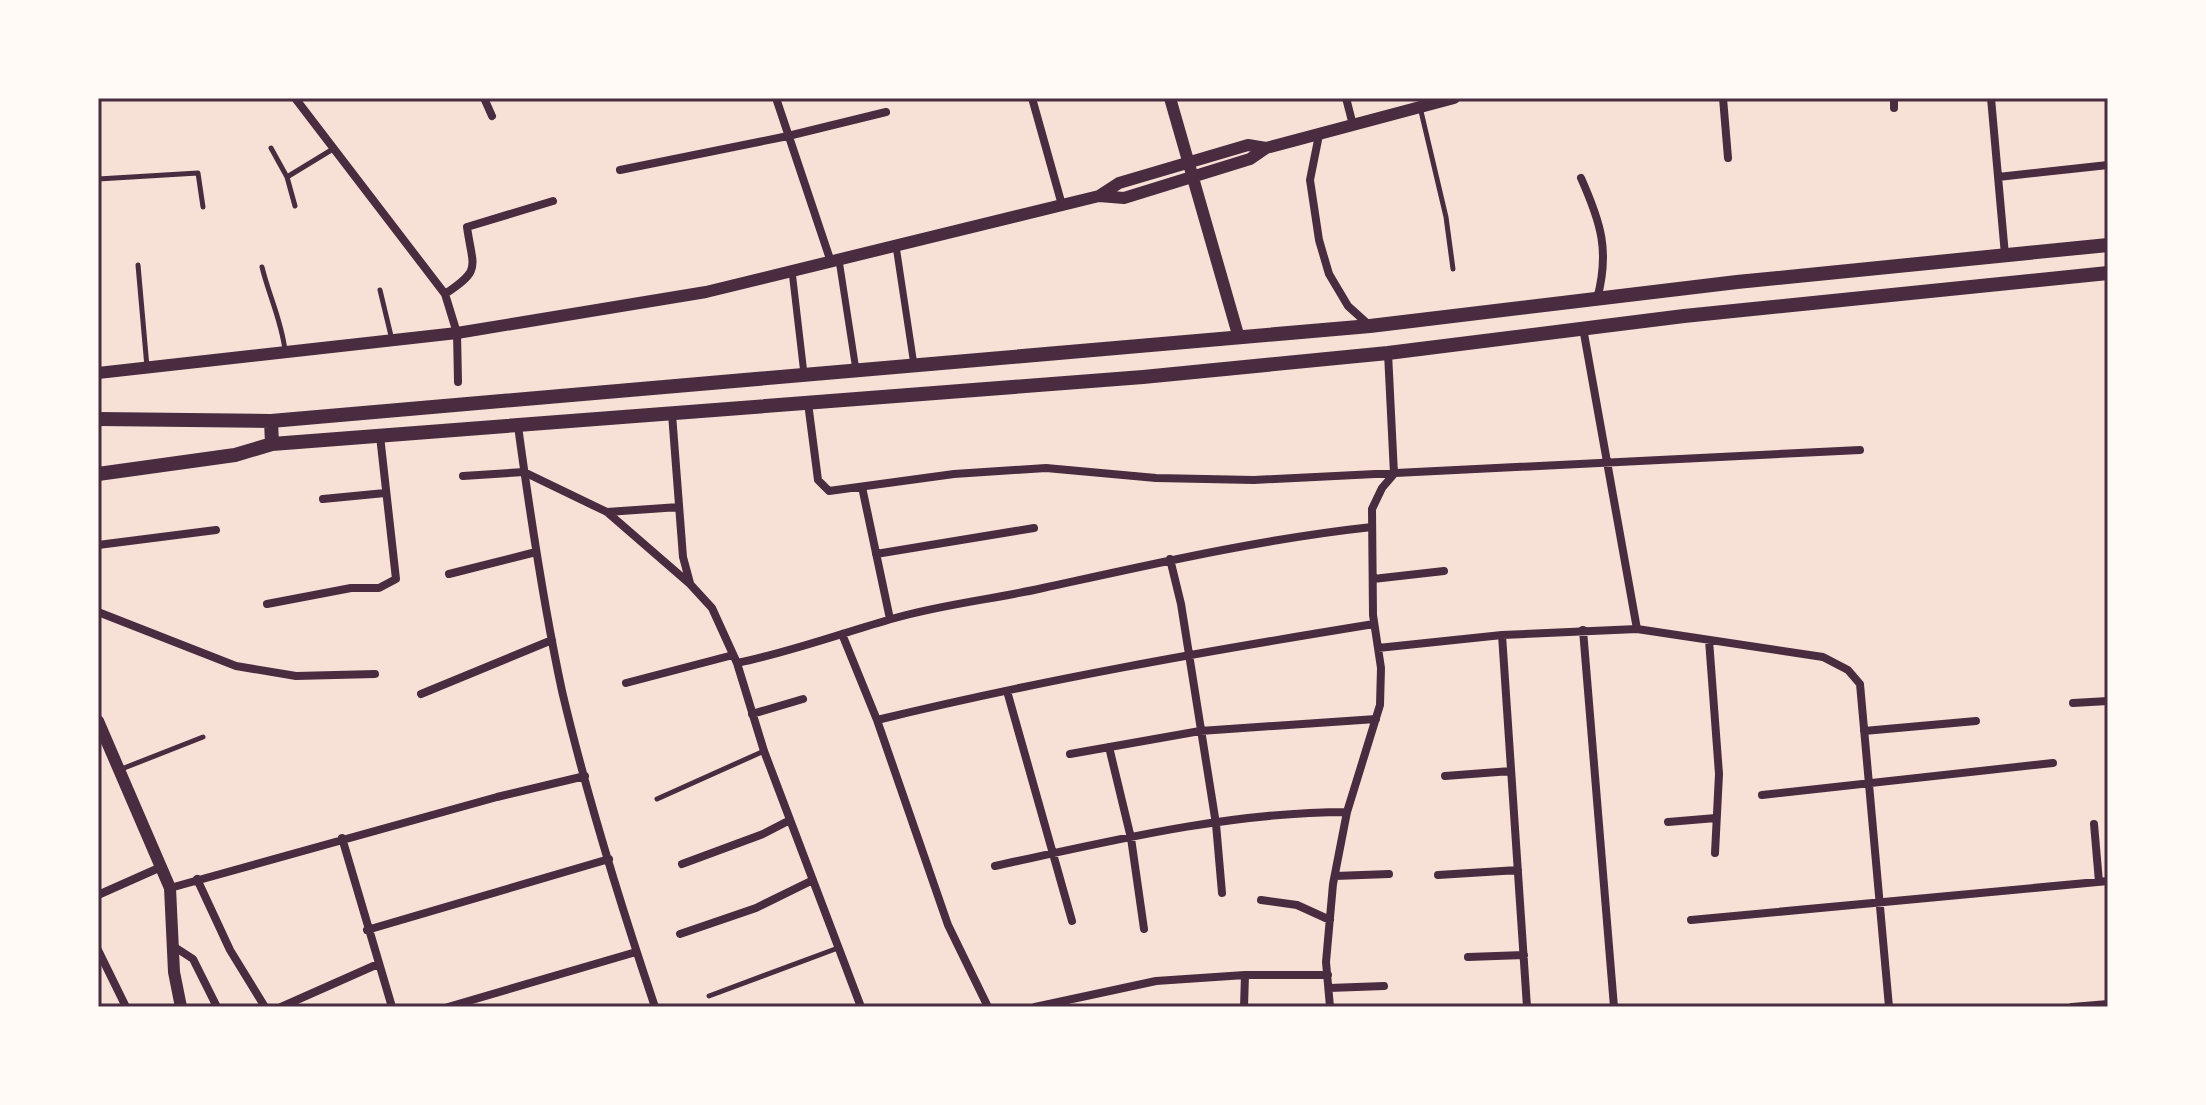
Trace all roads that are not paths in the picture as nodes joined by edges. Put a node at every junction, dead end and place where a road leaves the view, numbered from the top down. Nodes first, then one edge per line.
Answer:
1 (295, 98) edge
2 (484, 98) edge
3 (776, 98) edge
4 (1032, 98) edge
5 (1170, 98) edge
6 (1346, 98) edge
7 (1454, 98) edge
8 (1723, 98) edge
9 (1991, 98) edge
10 (1420, 106) junction
11 (886, 112) dead end
12 (492, 116) dead end
13 (1353, 125) junction
14 (1319, 135) junction
15 (788, 136) junction
16 (271, 148) dead end
17 (1266, 148) junction
18 (334, 149) junction
19 (1728, 158) dead end
20 (1189, 162) junction
21 (2108, 165) edge
22 (620, 170) dead end
23 (1194, 176) junction
24 (287, 177) junction
25 (1998, 177) junction
26 (1581, 178) dead end
27 (98, 179) edge
28 (1099, 196) junction
29 (553, 201) dead end
30 (1062, 205) junction
31 (295, 206) dead end
32 (203, 207) dead end
33 (2108, 245) edge
34 (896, 246) junction
35 (2005, 255) junction
36 (835, 261) junction
37 (138, 265) dead end
38 (262, 267) dead end
39 (1453, 269) dead end
40 (792, 271) junction
41 (2108, 273) edge
42 (1737, 282) junction
43 (1680, 289) junction
44 (380, 290) dead end
45 (445, 294) junction
46 (1597, 299) junction
47 (1741, 311) junction
48 (1684, 316) junction
49 (1370, 326) junction
50 (1583, 328) junction
51 (457, 333) junction
52 (1239, 338) junction
53 (392, 340) junction
54 (286, 352) junction
55 (1388, 353) junction
56 (914, 365) junction
57 (147, 368) junction
58 (856, 370) junction
59 (98, 373) edge
60 (804, 374) junction
61 (458, 382) dead end
62 (808, 403) junction
63 (672, 414) junction
64 (332, 415) junction
65 (98, 419) edge
66 (271, 421) junction
67 (518, 426) junction
68 (380, 436) junction
69 (333, 440) junction
70 (272, 444) junction
71 (1860, 450) dead end
72 (1608, 463) junction
73 (524, 472) junction
74 (98, 474) edge
75 (1394, 474) junction
76 (463, 476) dead end
77 (862, 487) junction
78 (385, 493) junction
79 (323, 499) dead end
80 (679, 507) junction
81 (607, 512) junction
82 (1372, 527) junction
83 (1034, 528) dead end
84 (216, 530) dead end
85 (98, 545) edge
86 (536, 552) junction
87 (876, 554) junction
88 (1170, 559) junction
89 (1444, 571) dead end
90 (449, 574) dead end
91 (1373, 579) junction
92 (690, 584) junction
93 (267, 604) dead end
94 (98, 612) edge
95 (890, 619) junction
96 (1374, 624) junction
97 (1637, 629) junction
98 (1583, 630) junction
99 (842, 634) junction
100 (1502, 635) junction
101 (552, 640) junction
102 (1709, 640) junction
103 (1378, 648) junction
104 (1188, 654) junction
105 (735, 659) junction
106 (375, 674) dead end
107 (626, 683) dead end
108 (1007, 691) junction
109 (421, 694) dead end
110 (803, 699) dead end
111 (2108, 701) edge
112 (2073, 703) dead end
113 (752, 714) junction
114 (1376, 719) junction
115 (877, 720) junction
116 (98, 721) edge
117 (1976, 721) dead end
118 (1200, 731) junction
119 (1864, 731) junction
120 (203, 737) dead end
121 (1109, 747) junction
122 (764, 751) junction
123 (1070, 754) dead end
124 (2053, 763) dead end
125 (119, 770) junction
126 (1511, 771) junction
127 (585, 776) junction
128 (1445, 776) dead end
129 (1869, 784) junction
130 (1762, 795) dead end
131 (657, 799) dead end
132 (1347, 812) junction
133 (1716, 818) junction
134 (790, 820) junction
135 (1668, 822) dead end
136 (1216, 824) junction
137 (2094, 824) dead end
138 (342, 838) junction
139 (1131, 838) junction
140 (1715, 853) dead end
141 (1053, 854) junction
142 (609, 859) junction
143 (682, 864) dead end
144 (995, 866) dead end
145 (161, 867) junction
146 (1518, 870) junction
147 (1389, 874) dead end
148 (1438, 875) dead end
149 (1335, 876) junction
150 (197, 879) junction
151 (813, 880) junction
152 (2104, 881) edge
153 (170, 888) junction
154 (1222, 893) dead end
155 (98, 895) edge
156 (1261, 900) dead end
157 (1880, 903) junction
158 (1330, 920) junction
159 (1691, 920) dead end
160 (1072, 921) dead end
161 (1144, 929) dead end
162 (367, 930) junction
163 (680, 934) dead end
164 (173, 946) junction
165 (839, 948) junction
166 (98, 950) edge
167 (636, 952) junction
168 (1524, 955) junction
169 (1468, 957) dead end
170 (378, 964) junction
171 (1245, 975) junction
172 (1328, 975) junction
173 (1384, 986) dead end
174 (1329, 988) junction
175 (709, 996) dead end
176 (2108, 1004) edge
177 (126, 1007) edge
178 (181, 1007) edge
179 (217, 1007) edge
180 (265, 1007) edge
181 (281, 1007) edge
182 (392, 1007) edge
183 (448, 1007) edge
184 (655, 1007) edge
185 (861, 1007) edge
186 (988, 1007) edge
187 (1035, 1007) edge
188 (1244, 1007) edge
189 (1330, 1007) edge
190 (1527, 1007) edge
191 (1614, 1007) edge
192 (1889, 1007) edge
193 (2072, 1007) edge

1 - 18 street
2 - 12 street
3 - 15 street
4 - 30 street
5 - 20 main road
6 - 13 street
7 - 10 main road
8 - 19 street
9 - 25 street
10 - 13 main road
10 - 39 lane
11 - 15 street
13 - 14 main road
14 - 17 main road
14 - 49 street
15 - 22 street
15 - 36 street
16 - 24 lane
17 - 20 main road
17 - 23 main road
18 - 24 lane
18 - 45 street
20 - 23 main road
20 - 28 main road
21 - 25 street
23 - 28 main road
23 - 52 main road
24 - 31 lane
25 - 35 street
26 - 46 street
27 - 32 lane
28 - 30 main road
29 - 45 street
30 - 34 main road
33 - 35 main road
34 - 36 main road
34 - 56 street
35 - 42 main road
36 - 40 main road
36 - 58 street
37 - 57 lane
38 - 54 lane
40 - 51 main road
40 - 60 street
41 - 47 main road
42 - 43 main road
42 - 47 main road
43 - 46 main road
43 - 48 main road
44 - 53 lane
45 - 51 street
46 - 49 main road
47 - 48 main road
48 - 50 main road
49 - 52 main road
50 - 55 main road
50 - 72 street
51 - 53 main road
51 - 61 street
52 - 56 main road
53 - 54 main road
54 - 57 main road
55 - 62 main road
55 - 75 street
56 - 58 main road
57 - 59 main road
58 - 60 main road
60 - 64 main road
62 - 63 main road
62 - 77 street
63 - 67 main road
63 - 80 street
64 - 66 main road
64 - 69 main road
65 - 66 main road
66 - 70 main road
67 - 68 main road
67 - 73 street
68 - 69 main road
68 - 78 street
69 - 70 main road
70 - 74 main road
71 - 72 street
72 - 75 street
72 - 97 street
73 - 76 street
73 - 81 street
73 - 86 street
75 - 77 street
75 - 82 street
77 - 87 street
78 - 79 street
78 - 93 street
80 - 81 street
80 - 92 street
81 - 92 street
82 - 88 street
82 - 91 street
83 - 87 street
84 - 85 street
86 - 90 street
86 - 101 street
87 - 95 street
88 - 95 street
88 - 104 street
89 - 91 street
91 - 96 street
92 - 105 street
94 - 106 street
95 - 99 street
96 - 103 street
96 - 104 street
97 - 98 street
97 - 102 street
98 - 100 street
98 - 191 street
99 - 105 street
99 - 115 street
100 - 103 street
100 - 126 street
101 - 109 street
101 - 127 street
102 - 119 street
102 - 133 street
103 - 114 street
104 - 108 street
104 - 118 street
105 - 107 street
105 - 113 street
108 - 115 street
108 - 141 street
110 - 113 street
111 - 112 street
113 - 122 street
114 - 118 street
114 - 132 street
115 - 186 street
116 - 125 main road
117 - 119 street
118 - 121 street
118 - 136 street
119 - 129 street
120 - 125 lane
121 - 123 street
121 - 139 street
122 - 131 lane
122 - 134 street
124 - 129 street
125 - 145 main road
126 - 128 street
126 - 146 street
127 - 138 street
127 - 142 street
129 - 130 street
129 - 157 street
132 - 136 street
132 - 149 street
133 - 135 street
133 - 140 street
134 - 143 street
134 - 151 street
136 - 139 street
136 - 154 street
137 - 152 street
138 - 150 street
138 - 162 street
139 - 141 street
139 - 161 street
141 - 144 street
141 - 160 street
142 - 162 street
142 - 167 street
145 - 153 main road
145 - 155 street
146 - 148 street
146 - 168 street
147 - 149 street
149 - 158 street
150 - 153 street
150 - 180 street
151 - 163 street
151 - 165 street
152 - 157 street
153 - 164 main road
156 - 158 street
157 - 159 street
157 - 192 street
158 - 172 street
162 - 170 street
164 - 178 main road
164 - 179 street
165 - 175 lane
165 - 185 street
166 - 177 street
167 - 183 street
167 - 184 street
168 - 169 street
168 - 190 street
170 - 181 street
170 - 182 street
171 - 172 street
171 - 187 street
171 - 188 street
172 - 174 street
173 - 174 street
174 - 189 street
176 - 193 street

